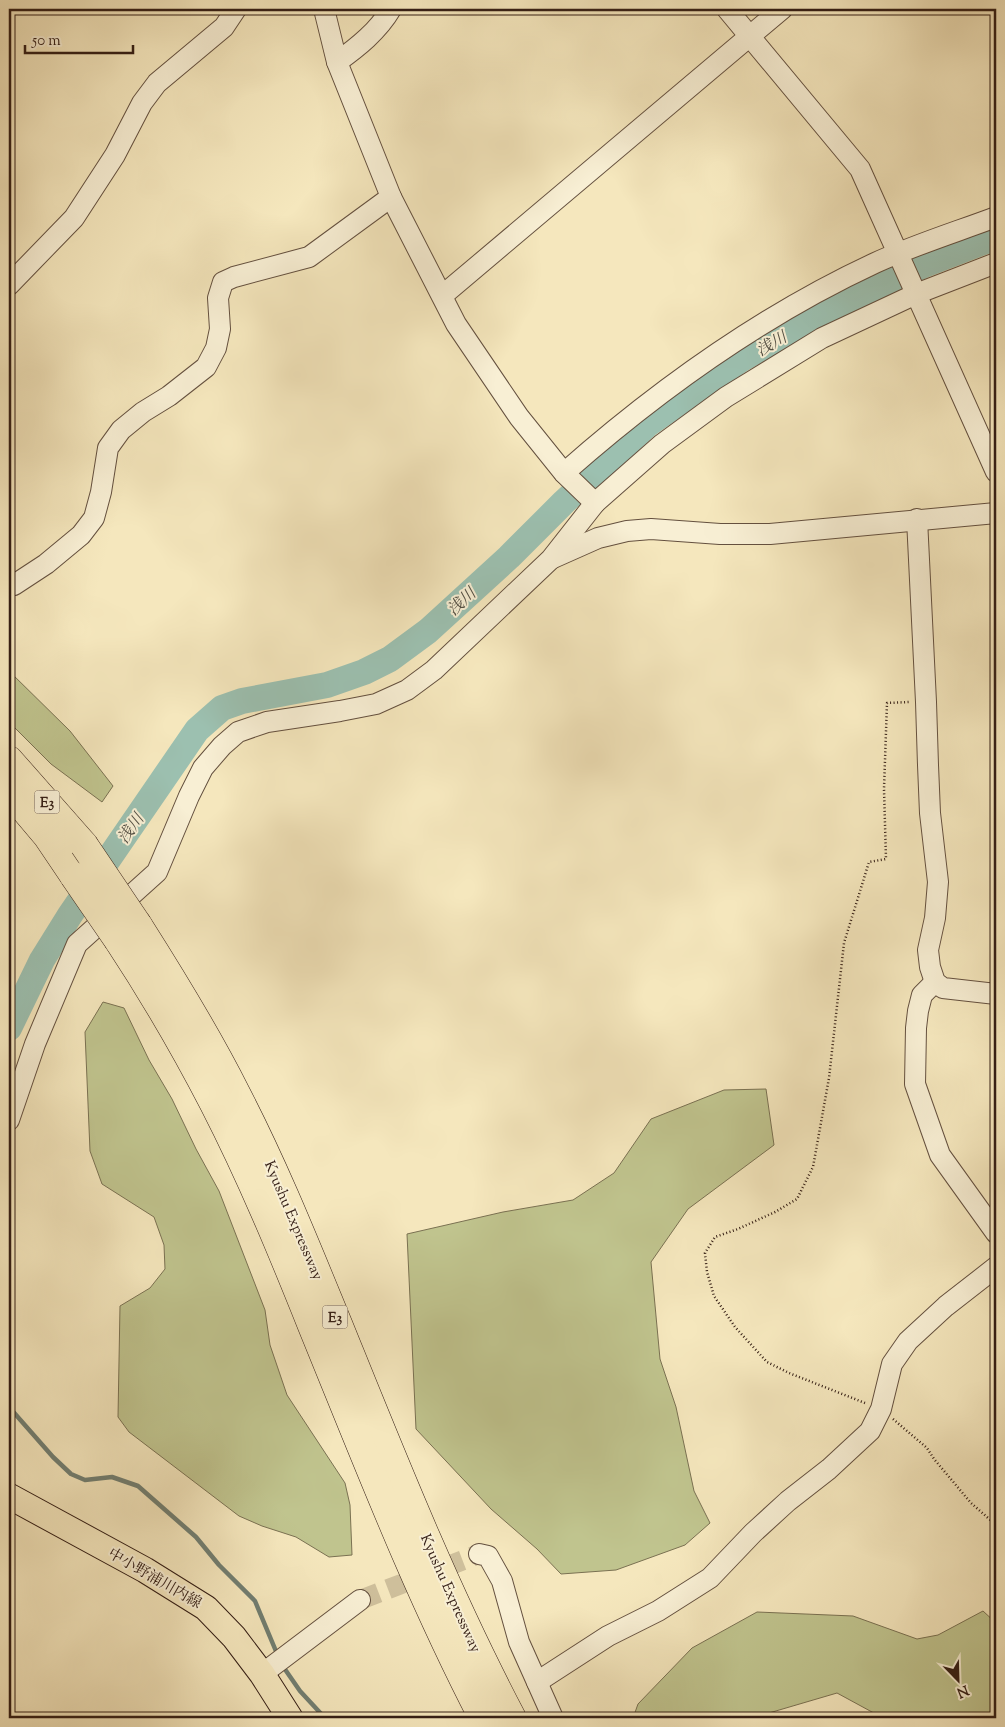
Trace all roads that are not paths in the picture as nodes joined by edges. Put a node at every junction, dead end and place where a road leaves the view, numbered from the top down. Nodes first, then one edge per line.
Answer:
1 (236, 9) edge
2 (324, 9) edge
3 (391, 9) edge
4 (727, 9) edge
5 (782, 9) edge
6 (750, 36) junction
7 (337, 62) junction
8 (391, 197) junction
9 (996, 217) edge
10 (900, 256) junction
11 (996, 263) edge
12 (9, 284) edge
13 (914, 290) junction
14 (443, 295) junction
15 (996, 472) edge
16 (566, 475) junction
17 (592, 500) junction
18 (996, 512) edge
19 (917, 519) junction
20 (551, 559) junction
21 (9, 582) edge
22 (9, 760) edge
23 (9, 791) edge
24 (128, 932) junction
25 (935, 982) junction
26 (996, 994) edge
27 (9, 1120) edge
28 (996, 1233) edge
29 (996, 1267) edge
30 (9, 1496) edge
31 (478, 1554) dead end
32 (360, 1600) tunnel mouth
33 (262, 1674) junction
34 (537, 1682) junction
35 (290, 1718) edge
36 (484, 1718) edge
37 (512, 1718) edge
38 (553, 1718) edge

1 - 12 street
2 - 7 street
3 - 7 street
4 - 6 street
5 - 6 street
6 - 10 street
6 - 14 street
7 - 8 street
8 - 14 street
8 - 21 street
9 - 10 street
10 - 13 street
10 - 16 street
11 - 13 street
13 - 15 street
13 - 17 street
14 - 16 street
16 - 17 street
17 - 20 street
18 - 19 street
19 - 20 street
19 - 25 street
20 - 27 street
22 - 24 highway, Kyushu Expressway / E3, bridge
23 - 24 highway, Kyushu Expressway / E3, bridge
24 - 36 highway, Kyushu Expressway / E3
24 - 37 highway, Kyushu Expressway / E3
25 - 26 street
25 - 28 street
29 - 34 street
30 - 33 main road, 中小野浦川内線
31 - 34 street
32 - 33 street
33 - 35 main road, 中小野浦川内線
34 - 38 street

